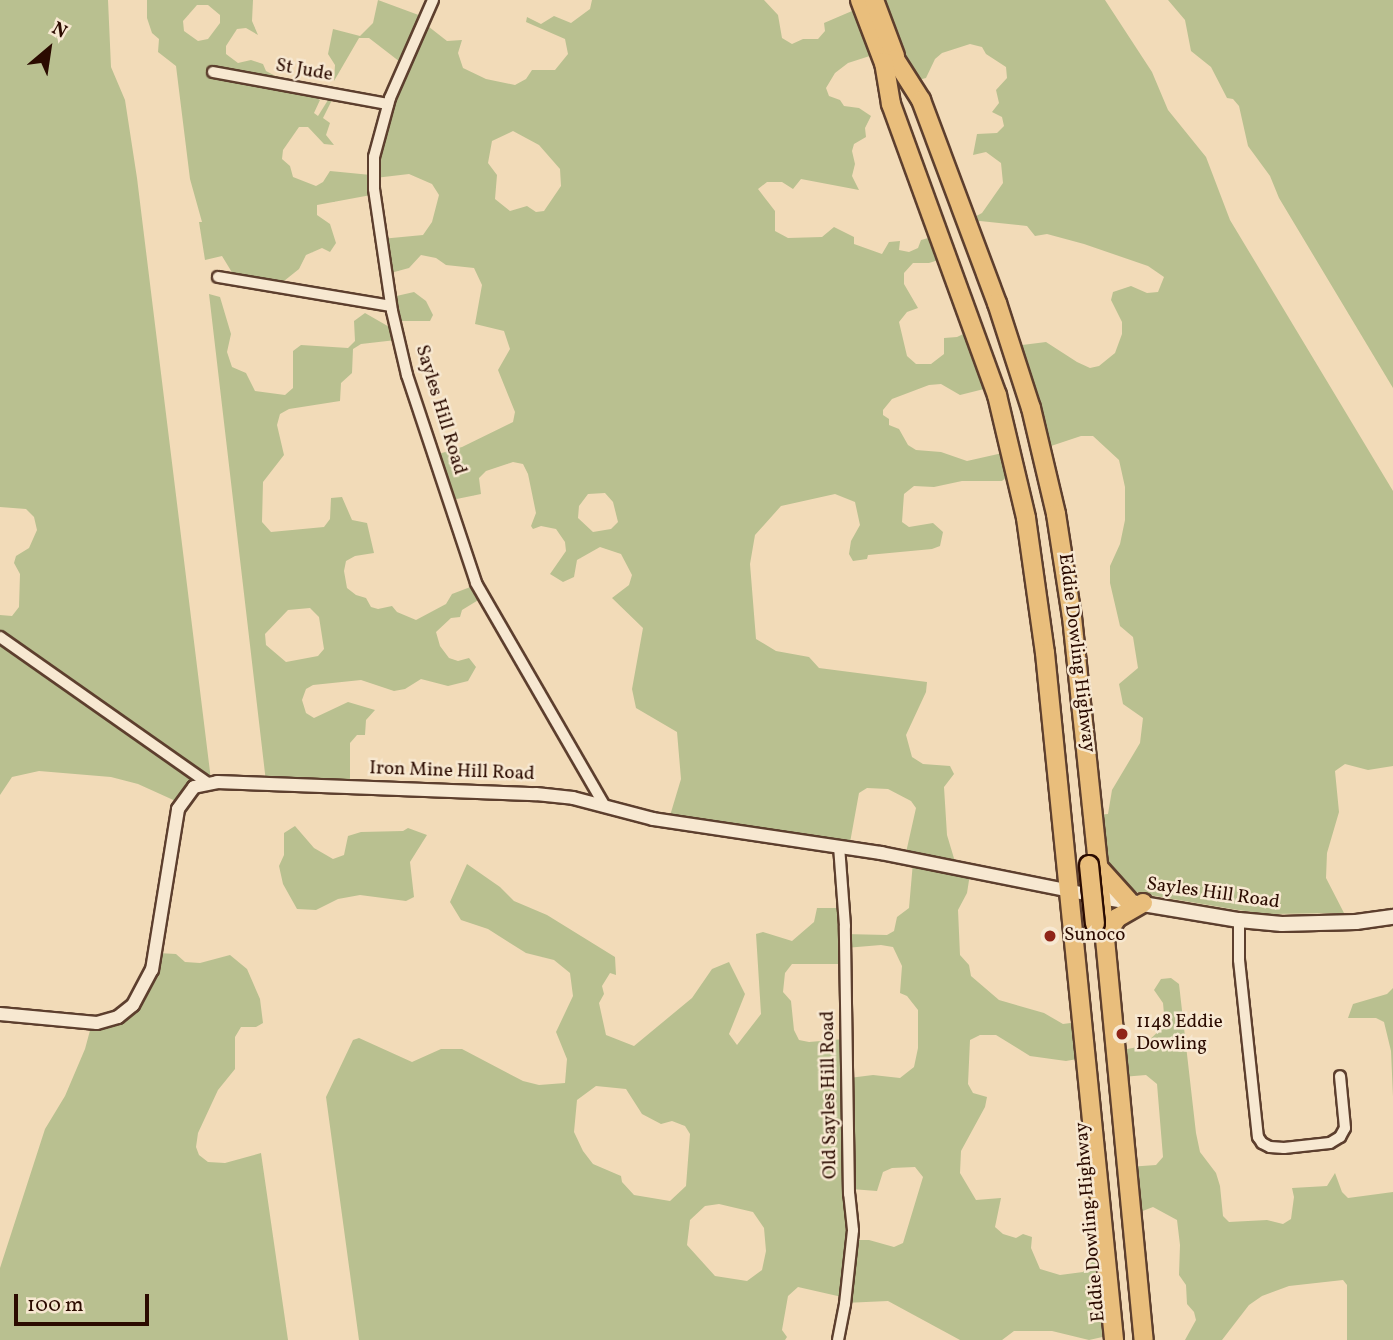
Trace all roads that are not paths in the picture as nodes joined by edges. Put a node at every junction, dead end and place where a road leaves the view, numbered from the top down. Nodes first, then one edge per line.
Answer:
1 (433, 0) edge
2 (860, 0) edge
3 (873, 0) edge
4 (890, 61) junction
5 (213, 72) dead end
6 (388, 104) junction
7 (218, 277) dead end
8 (391, 306) junction
9 (0, 637) edge
10 (208, 783) junction
11 (604, 806) junction
12 (839, 847) junction
13 (1089, 866) junction
14 (1070, 890) junction
15 (1101, 897) junction
16 (1135, 902) junction
17 (1393, 917) edge
18 (1239, 920) junction
19 (1095, 928) junction
20 (0, 1013) edge
21 (1340, 1076) dead end
22 (838, 1340) edge
23 (1114, 1340) edge
24 (1123, 1340) edge
25 (1135, 1340) edge
26 (1144, 1340) edge

1 - 6 street, Sayles Hill Road
2 - 4 highway, Eddie Dowling Highway
3 - 4 highway, Eddie Dowling Highway
4 - 13 highway, Eddie Dowling Highway
4 - 14 highway
5 - 6 street, St Jude
6 - 8 street, Sayles Hill Road
7 - 8 street
8 - 11 street, Sayles Hill Road
9 - 10 street
10 - 11 street, Iron Mine Hill Road
10 - 20 street
11 - 12 street, Iron Mine Hill Road
12 - 14 street, Iron Mine Hill Road
12 - 22 street, Old Sayles Hill Road
13 - 15 highway
13 - 16 highway
13 - 19 highway, Eddie Dowling Highway, bridge
14 - 15 street, Sayles Hill Road
14 - 23 highway
15 - 16 main road, Sayles Hill Road
15 - 19 highway
16 - 18 main road, Sayles Hill Road
16 - 19 highway
17 - 18 main road, Sayles Hill Road
18 - 21 street
19 - 24 highway, Eddie Dowling Highway
19 - 25 highway, Eddie Dowling Highway
19 - 26 highway

